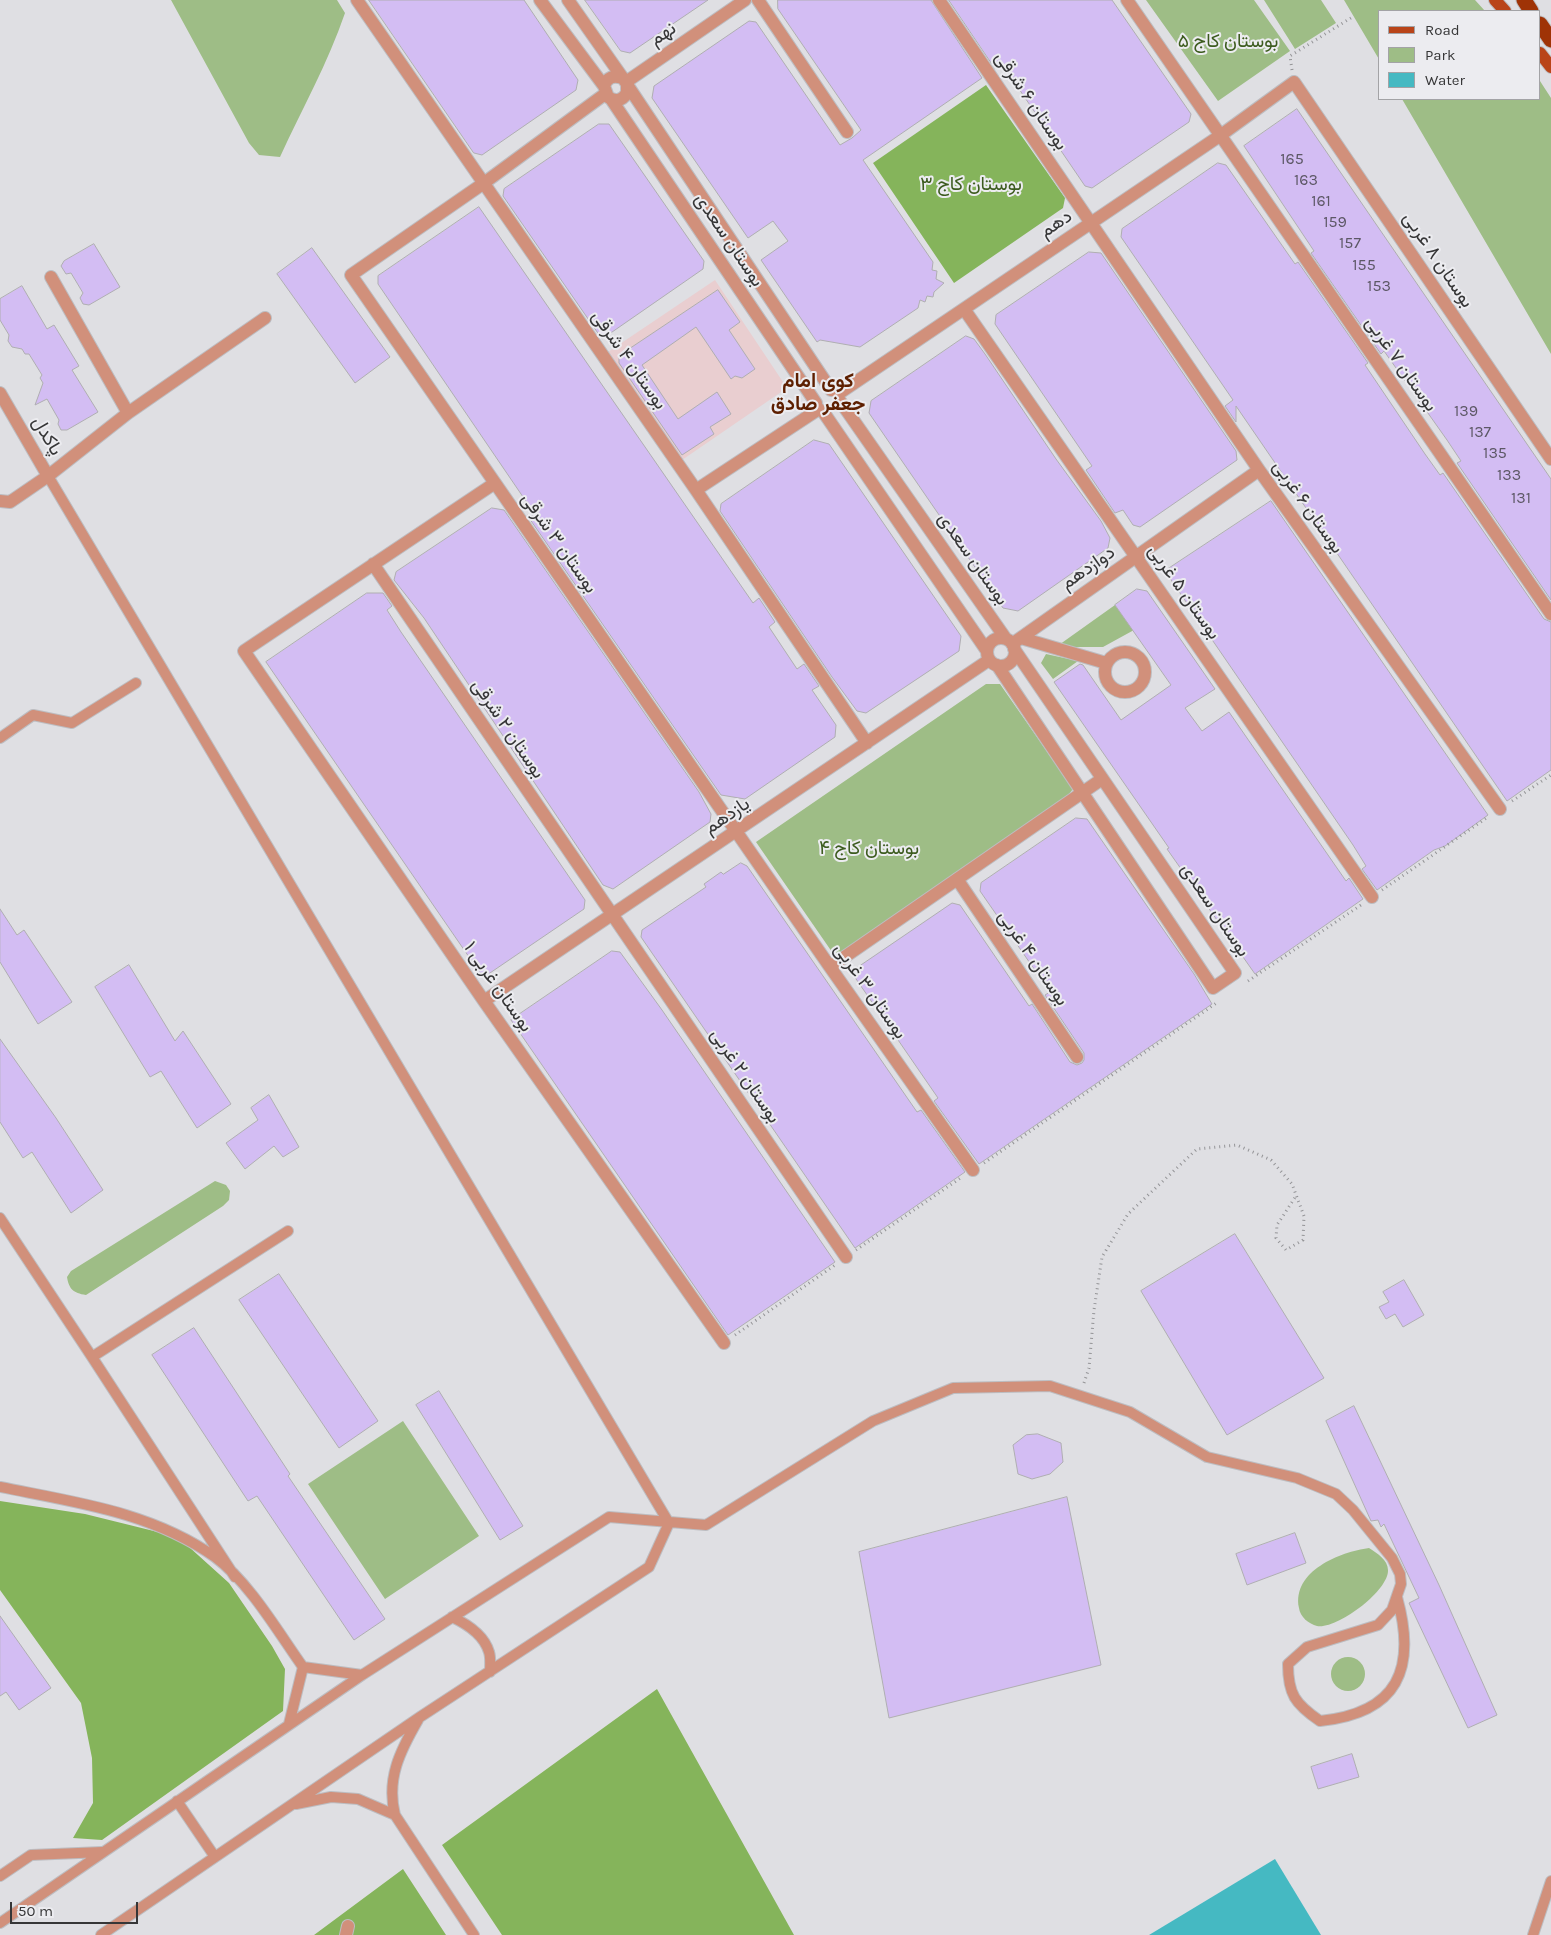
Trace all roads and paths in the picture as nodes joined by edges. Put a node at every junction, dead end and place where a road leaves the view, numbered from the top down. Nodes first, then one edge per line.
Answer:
1 (357, 0) edge
2 (540, 0) edge
3 (568, 0) edge
4 (745, 0) edge
5 (758, 0) edge
6 (939, 0) edge
7 (1126, 0) edge
8 (1495, 0) edge
9 (1505, 10) edge
10 (1354, 16) dead end
11 (1541, 25) edge
12 (1551, 40) edge
13 (1541, 55) edge
14 (1551, 67) edge
15 (625, 82) junction
16 (1294, 82) junction
17 (607, 93) junction
18 (847, 132) dead end
19 (1221, 135) junction
20 (484, 183) junction
21 (1091, 223) junction
22 (51, 277) dead end
23 (964, 309) junction
24 (265, 318) dead end
25 (0, 392) edge
26 (836, 395) junction
27 (820, 408) junction
28 (128, 413) junction
29 (1551, 459) edge
30 (1259, 470) junction
31 (48, 476) junction
32 (494, 482) junction
33 (696, 490) junction
34 (0, 501) edge
35 (1138, 557) junction
36 (373, 564) junction
37 (1551, 614) edge
38 (1013, 643) junction
39 (991, 659) junction
40 (1106, 664) dead end
41 (136, 683) dead end
42 (0, 738) edge
43 (867, 743) junction
44 (1551, 775) edge
45 (1102, 779) junction
46 (1084, 793) junction
47 (1500, 809) junction
48 (737, 831) junction
49 (956, 879) junction
50 (1372, 898) junction
51 (612, 915) junction
52 (830, 967) junction
53 (1240, 986) dead end
54 (484, 1001) junction
55 (1220, 1001) dead end
56 (1078, 1057) dead end
57 (973, 1170) junction
58 (1296, 1196) junction
59 (0, 1218) edge
60 (288, 1232) dead end
61 (846, 1257) junction
62 (724, 1343) joint
63 (92, 1357) junction
64 (1080, 1396) junction
65 (0, 1487) edge
66 (668, 1523) junction
67 (235, 1577) junction
68 (1397, 1597) junction
69 (452, 1617) junction
70 (303, 1667) junction
71 (490, 1672) junction
72 (362, 1675) junction
73 (420, 1717) junction
74 (289, 1724) junction
75 (177, 1801) junction
76 (290, 1805) junction
77 (395, 1815) junction
78 (103, 1852) junction
79 (215, 1856) junction
80 (0, 1876) edge
81 (1551, 1881) edge
82 (0, 1922) edge
83 (101, 1935) edge
84 (474, 1935) edge
85 (1533, 1935) edge

1 - 20 street, بوستان ۴ شرقی
2 - 17 street, بوستان سعدی
3 - 15 street, بوستان سعدی
4 - 15 street, نهم
5 - 18 street
6 - 21 street, بوستان ۶ شرقی
7 - 19 street, بوستان ۷ غربی
8 - 9 main road
10 - 16 path
11 - 12 highway
13 - 14 main road
15 - 17 street
15 - 17 street
15 - 26 street, بوستان سعدی
16 - 19 street, دهم
16 - 29 street, بوستان ۸ غربی
17 - 20 street
17 - 27 street, بوستان سعدی
19 - 21 street, دهم
19 - 37 street, بوستان ۷ غربی
20 - 32 street, بوستان ۳ شرقی
20 - 33 street, بوستان ۴ شرقی
21 - 23 street, دهم
21 - 30 street, بوستان ۶ غربی
22 - 28 street
23 - 26 street, دهم
23 - 35 street, بوستان ۵ غربی
24 - 28 street
25 - 31 street, پاکدل
26 - 27 street
26 - 27 street
26 - 38 street, بوستان سعدی
27 - 33 street
27 - 39 street, بوستان سعدی
28 - 31 street
30 - 35 street, دوازدهم
30 - 47 street, بوستان ۶ غربی
31 - 34 street, پاکدل
31 - 66 lane
32 - 36 street
32 - 48 street, بوستان ۳ شرقی
33 - 43 street, بوستان ۴ شرقی
35 - 38 street, دوازدهم
35 - 50 street, بوستان ۵ غربی
36 - 51 street, بوستان ۲ شرقی
36 - 54 street, بوستان غربی ۱
38 - 39 street
38 - 39 street
38 - 40 street
38 - 45 street, بوستان سعدی
39 - 43 street, یازدهم
39 - 46 street, بوستان سعدی
41 - 42 lane
43 - 48 street, یازدهم
44 - 47 path
45 - 46 street
45 - 46 street, بوستان سعدی
46 - 49 street
47 - 50 path
48 - 51 street, یازدهم
48 - 52 street, بوستان ۳ غربی
49 - 52 street
49 - 56 street, بوستان ۴ غربی
50 - 53 path
51 - 54 street, یازدهم
51 - 61 street, بوستان ۲ غربی
52 - 57 street, بوستان ۳ غربی
54 - 62 street, بوستان غربی ۱
55 - 57 path
57 - 61 path
58 - 58 path
58 - 64 path
59 - 63 lane
60 - 63 lane
61 - 62 path
63 - 67 lane
64 - 66 lane
64 - 68 lane
65 - 67 lane
66 - 69 lane
66 - 71 lane
67 - 70 lane
68 - 68 lane
69 - 71 lane
69 - 72 lane
70 - 72 lane
70 - 74 lane
71 - 73 lane
72 - 74 lane
73 - 76 lane
73 - 77 lane
74 - 75 lane
75 - 78 lane
75 - 79 lane
76 - 77 lane
76 - 79 lane
77 - 84 lane
78 - 80 lane
78 - 82 lane
79 - 83 lane
81 - 85 lane

